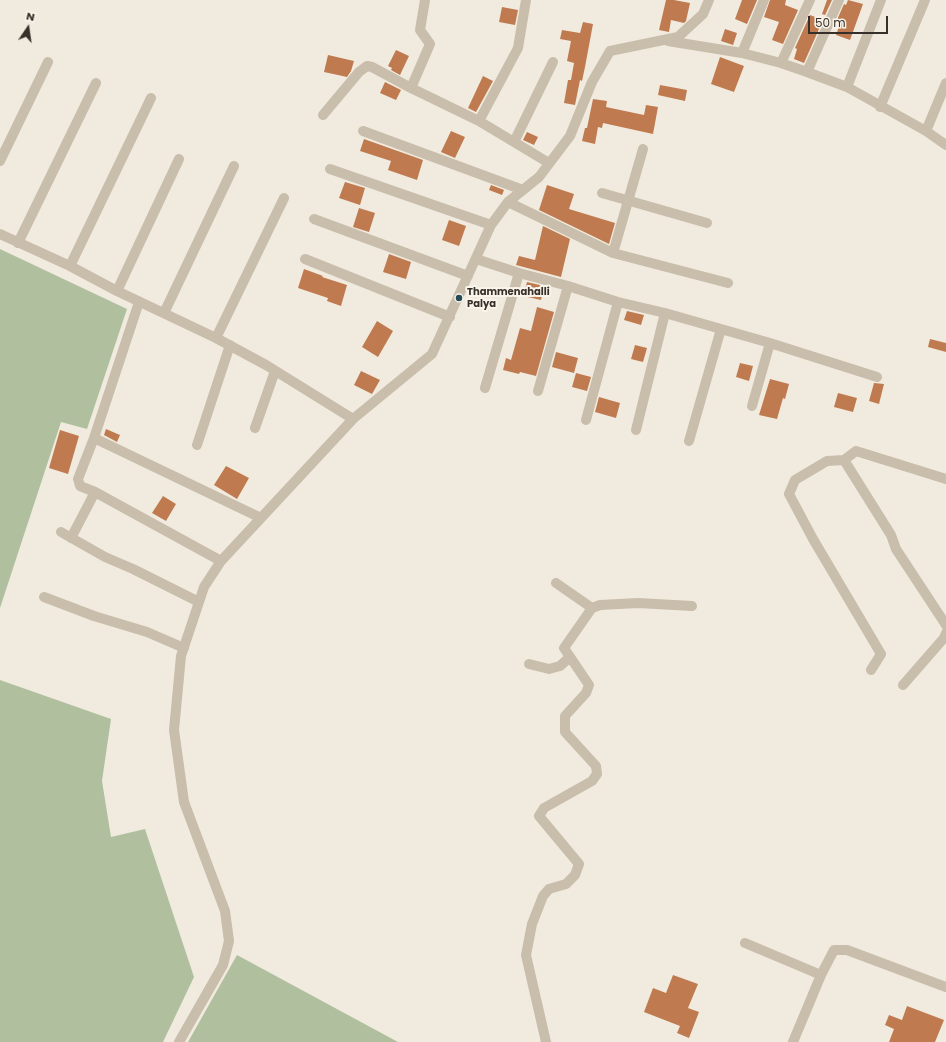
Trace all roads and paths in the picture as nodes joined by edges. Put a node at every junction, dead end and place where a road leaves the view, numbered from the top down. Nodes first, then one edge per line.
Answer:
1 (425, 0) edge
2 (526, 0) edge
3 (709, 0) edge
4 (764, 0) edge
5 (810, 0) edge
6 (840, 0) edge
7 (882, 0) edge
8 (925, 0) edge
9 (664, 40) junction
10 (742, 53) junction
11 (48, 62) dead end
12 (553, 62) dead end
13 (781, 63) junction
14 (807, 72) junction
15 (96, 83) dead end
16 (946, 83) edge
17 (847, 87) junction
18 (411, 88) junction
19 (151, 98) dead end
20 (880, 107) junction
21 (323, 114) dead end
22 (479, 121) junction
23 (363, 131) dead end
24 (926, 131) junction
25 (514, 142) junction
26 (946, 145) edge
27 (643, 149) dead end
28 (179, 159) dead end
29 (0, 161) edge
30 (549, 163) junction
31 (234, 166) dead end
32 (330, 170) dead end
33 (523, 190) junction
34 (602, 194) dead end
35 (284, 198) dead end
36 (628, 201) junction
37 (508, 202) junction
38 (314, 219) dead end
39 (707, 223) dead end
40 (491, 225) junction
41 (0, 234) edge
42 (18, 243) junction
43 (613, 253) junction
44 (305, 259) dead end
45 (476, 259) junction
46 (70, 266) junction
47 (519, 273) junction
48 (468, 276) junction
49 (728, 284) dead end
50 (568, 286) junction
51 (117, 291) junction
52 (139, 302) junction
53 (618, 302) junction
54 (164, 313) junction
55 (665, 314) junction
56 (450, 317) junction
57 (721, 329) junction
58 (216, 338) junction
59 (770, 343) junction
60 (230, 345) junction
61 (275, 370) junction
62 (877, 377) dead end
63 (485, 388) dead end
64 (538, 391) dead end
65 (752, 406) dead end
66 (353, 419) junction
67 (586, 420) dead end
68 (254, 428) dead end
69 (636, 430) dead end
70 (94, 438) junction
71 (689, 441) dead end
72 (197, 445) dead end
73 (844, 460) junction
74 (946, 479) edge
75 (95, 492) junction
76 (261, 518) junction
77 (61, 532) dead end
78 (71, 538) junction
79 (221, 560) junction
80 (556, 584) dead end
81 (44, 597) dead end
82 (199, 602) junction
83 (692, 606) dead end
84 (592, 608) junction
85 (946, 625) edge
86 (946, 633) edge
87 (184, 648) junction
88 (570, 657) junction
89 (529, 664) dead end
90 (870, 670) dead end
91 (903, 684) dead end
92 (745, 943) dead end
93 (820, 975) junction
94 (946, 987) edge
95 (179, 1042) edge
96 (546, 1042) edge
97 (793, 1042) edge

1 - 18 street
2 - 22 street
3 - 9 street
4 - 10 street
5 - 13 street
6 - 14 street
7 - 17 street
8 - 20 street
9 - 10 street
9 - 30 street
10 - 13 street
11 - 29 street
12 - 25 street
13 - 14 street
14 - 17 street
15 - 42 street
16 - 24 street
17 - 20 street
18 - 21 street
18 - 22 street
19 - 46 street
20 - 24 street
22 - 25 street
23 - 33 street
24 - 26 street
25 - 30 street
27 - 36 street
28 - 51 street
30 - 33 street
31 - 54 street
32 - 40 street
33 - 37 street
34 - 36 street
35 - 58 street
36 - 39 street
36 - 43 street
37 - 40 street
37 - 43 street
38 - 48 street
40 - 45 street
41 - 42 street
42 - 46 street
43 - 49 street
44 - 56 street
45 - 47 street
45 - 48 street
46 - 51 street
47 - 50 street
47 - 63 street
48 - 56 street
50 - 53 street
50 - 64 street
51 - 52 street
52 - 54 street
52 - 70 street
53 - 55 street
53 - 67 street
54 - 58 street
55 - 57 street
55 - 69 street
56 - 66 street
57 - 59 street
57 - 71 street
58 - 60 street
59 - 62 street
59 - 65 street
60 - 61 street
60 - 72 street
61 - 66 street
61 - 68 street
66 - 76 street
70 - 75 street
70 - 76 street
73 - 74 street
73 - 85 street
73 - 90 street
75 - 78 street
75 - 79 street
76 - 79 street
77 - 78 street
78 - 82 street
79 - 82 street
80 - 84 street
81 - 87 street
82 - 87 street
83 - 84 street
84 - 88 street
86 - 91 street
87 - 95 street
88 - 89 street
88 - 96 street
92 - 93 street
93 - 94 street
93 - 97 street

